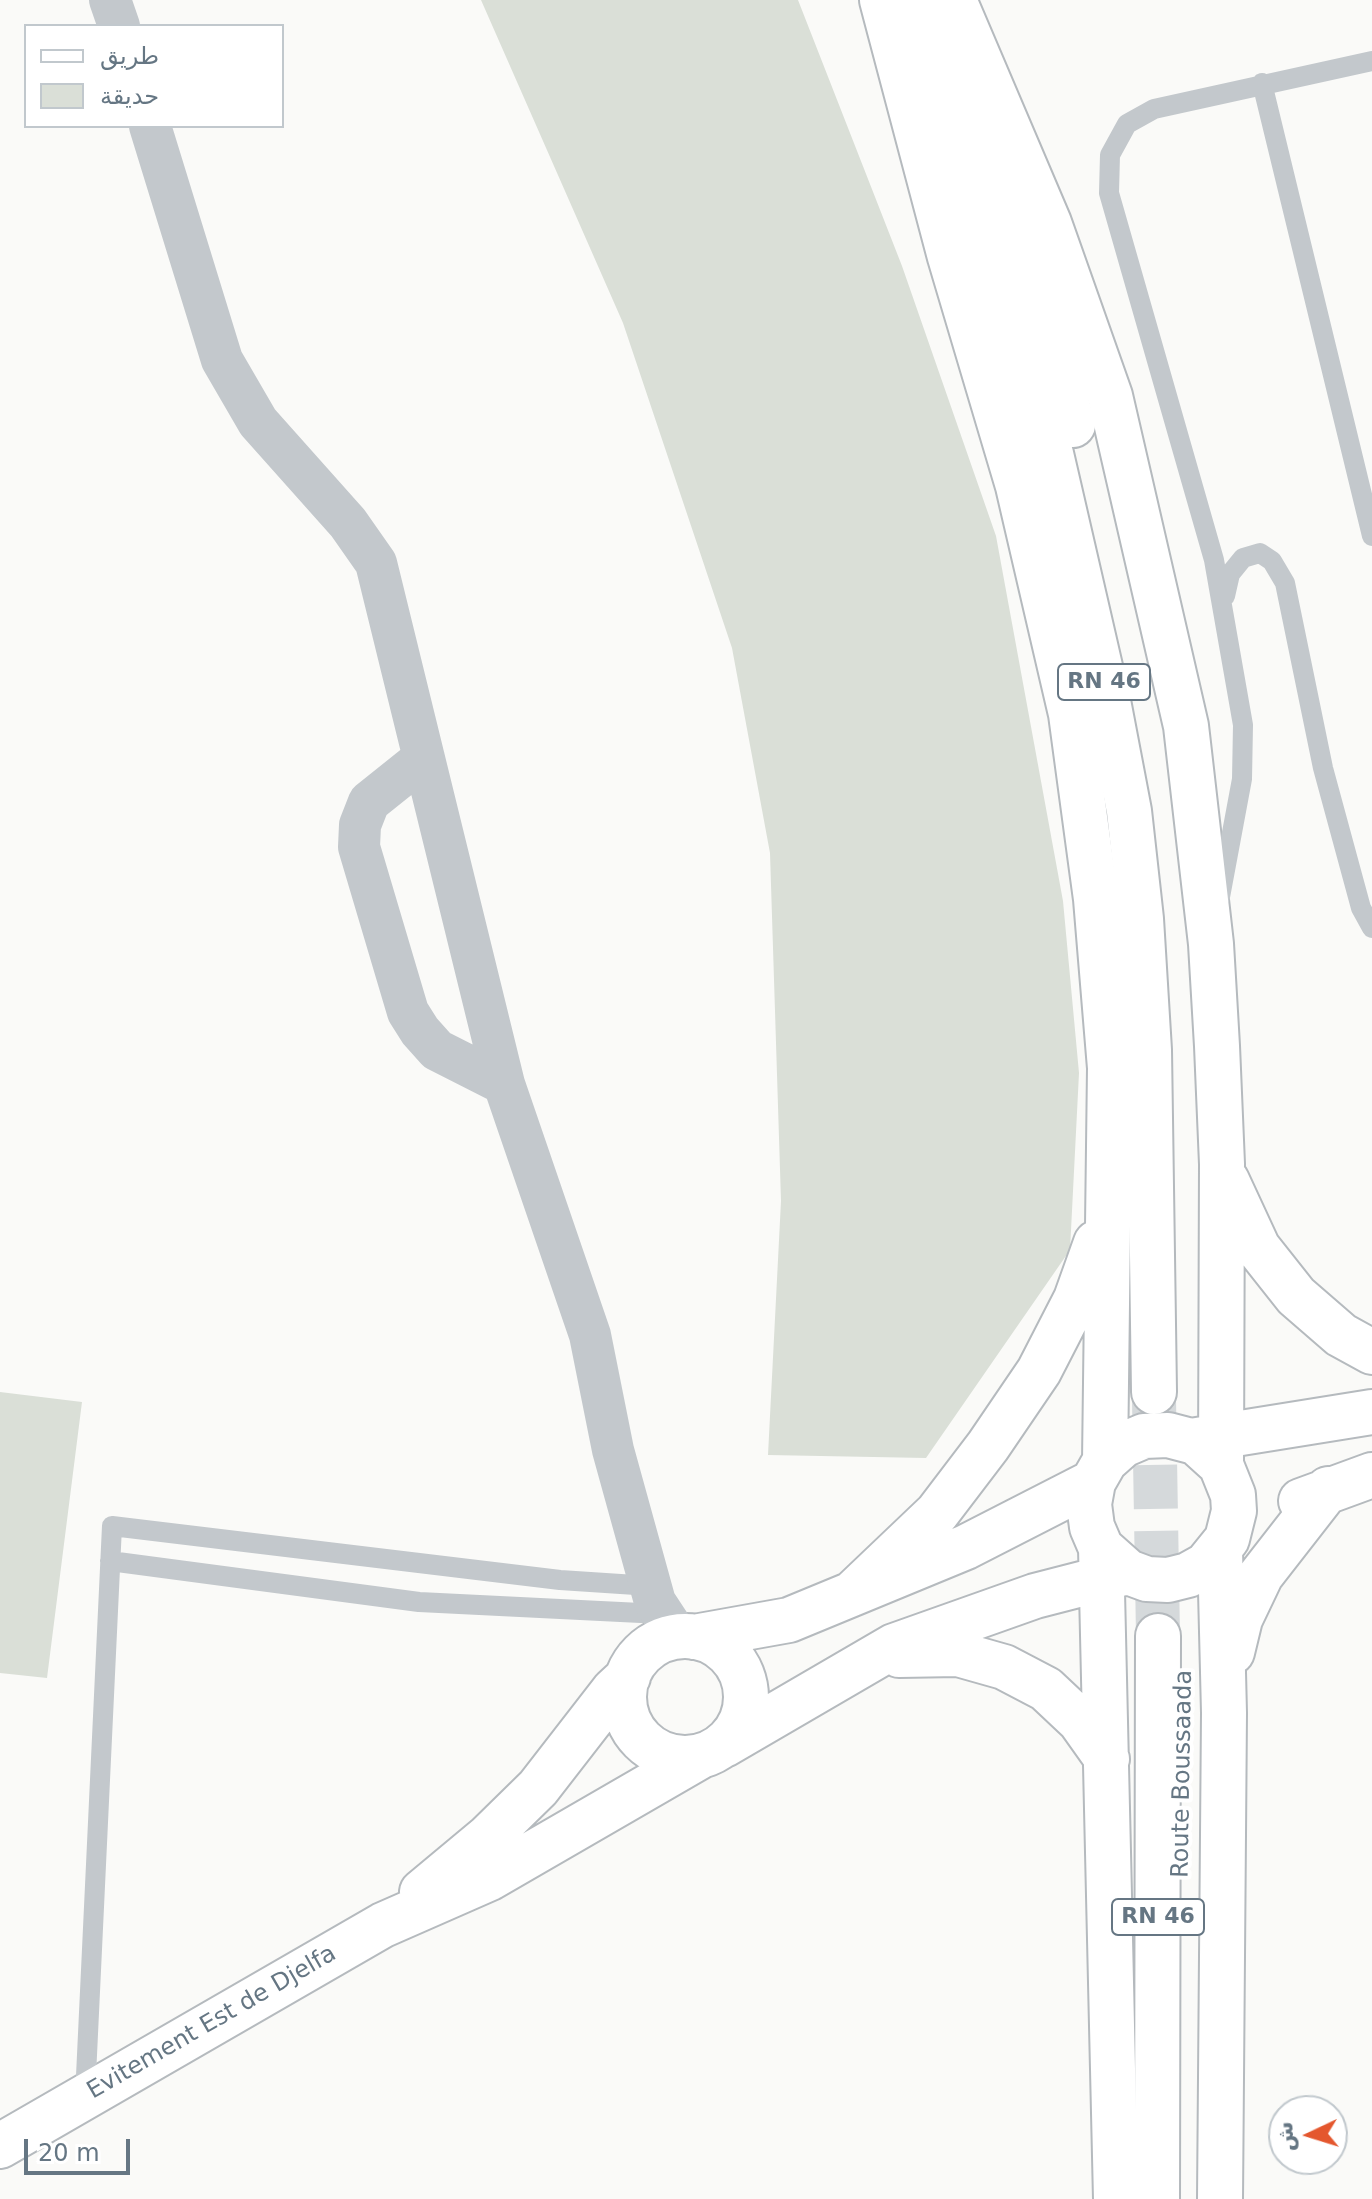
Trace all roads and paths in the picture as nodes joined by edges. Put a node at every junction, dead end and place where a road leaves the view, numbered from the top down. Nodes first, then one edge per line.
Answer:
1 (110, 0) edge
2 (882, 0) edge
3 (898, 0) edge
4 (936, 0) edge
5 (954, 0) edge
6 (118, 24) edge
7 (1372, 61) edge
8 (1262, 83) junction
9 (151, 128) edge
10 (1372, 536) edge
11 (1223, 608) junction
12 (424, 758) junction
13 (1372, 928) edge
14 (1211, 944) junction
15 (504, 1084) junction
16 (1222, 1164) junction
17 (1109, 1186) junction
18 (1372, 1352) edge
19 (1372, 1412) edge
20 (1211, 1447) junction
21 (1099, 1472) junction
22 (1372, 1475) edge
23 (1328, 1489) junction
24 (1226, 1539) junction
25 (110, 1561) junction
26 (1110, 1566) junction
27 (852, 1594) junction
28 (671, 1618) junction
29 (866, 1662) junction
30 (628, 1677) junction
31 (1224, 1713) junction
32 (713, 1751) junction
33 (1107, 1759) junction
34 (383, 1925) junction
35 (85, 2097) junction
36 (0, 2146) edge
37 (1116, 2199) edge
38 (1157, 2199) edge
39 (1177, 2199) edge
40 (1220, 2199) edge

1 - 6 street
2 - 17 main road
3 - 4 main road, RN 46
5 - 14 main road
7 - 8 lane
8 - 10 lane
8 - 11 lane
9 - 12 street
11 - 13 lane
11 - 14 lane
12 - 15 street
12 - 15 street
14 - 16 main road
15 - 28 street
16 - 18 main road
16 - 20 main road
17 - 21 main road
17 - 27 main road
19 - 20 main road
20 - 21 main road
20 - 24 main road
21 - 26 main road
21 - 27 main road
22 - 23 main road
23 - 24 main road
23 - 31 main road
24 - 26 main road
24 - 31 main road
25 - 28 lane
25 - 28 lane
25 - 35 lane
26 - 29 main road
26 - 33 main road
27 - 28 main road
28 - 30 main road
28 - 32 main road
29 - 32 main road
29 - 33 main road
30 - 32 main road
30 - 34 main road
31 - 40 main road
32 - 34 main road
33 - 37 main road
34 - 35 main road, Evitement Est de Djelfa
35 - 36 main road, Evitement Est de Djelfa
38 - 39 main road, Route Boussaada / RN 46

